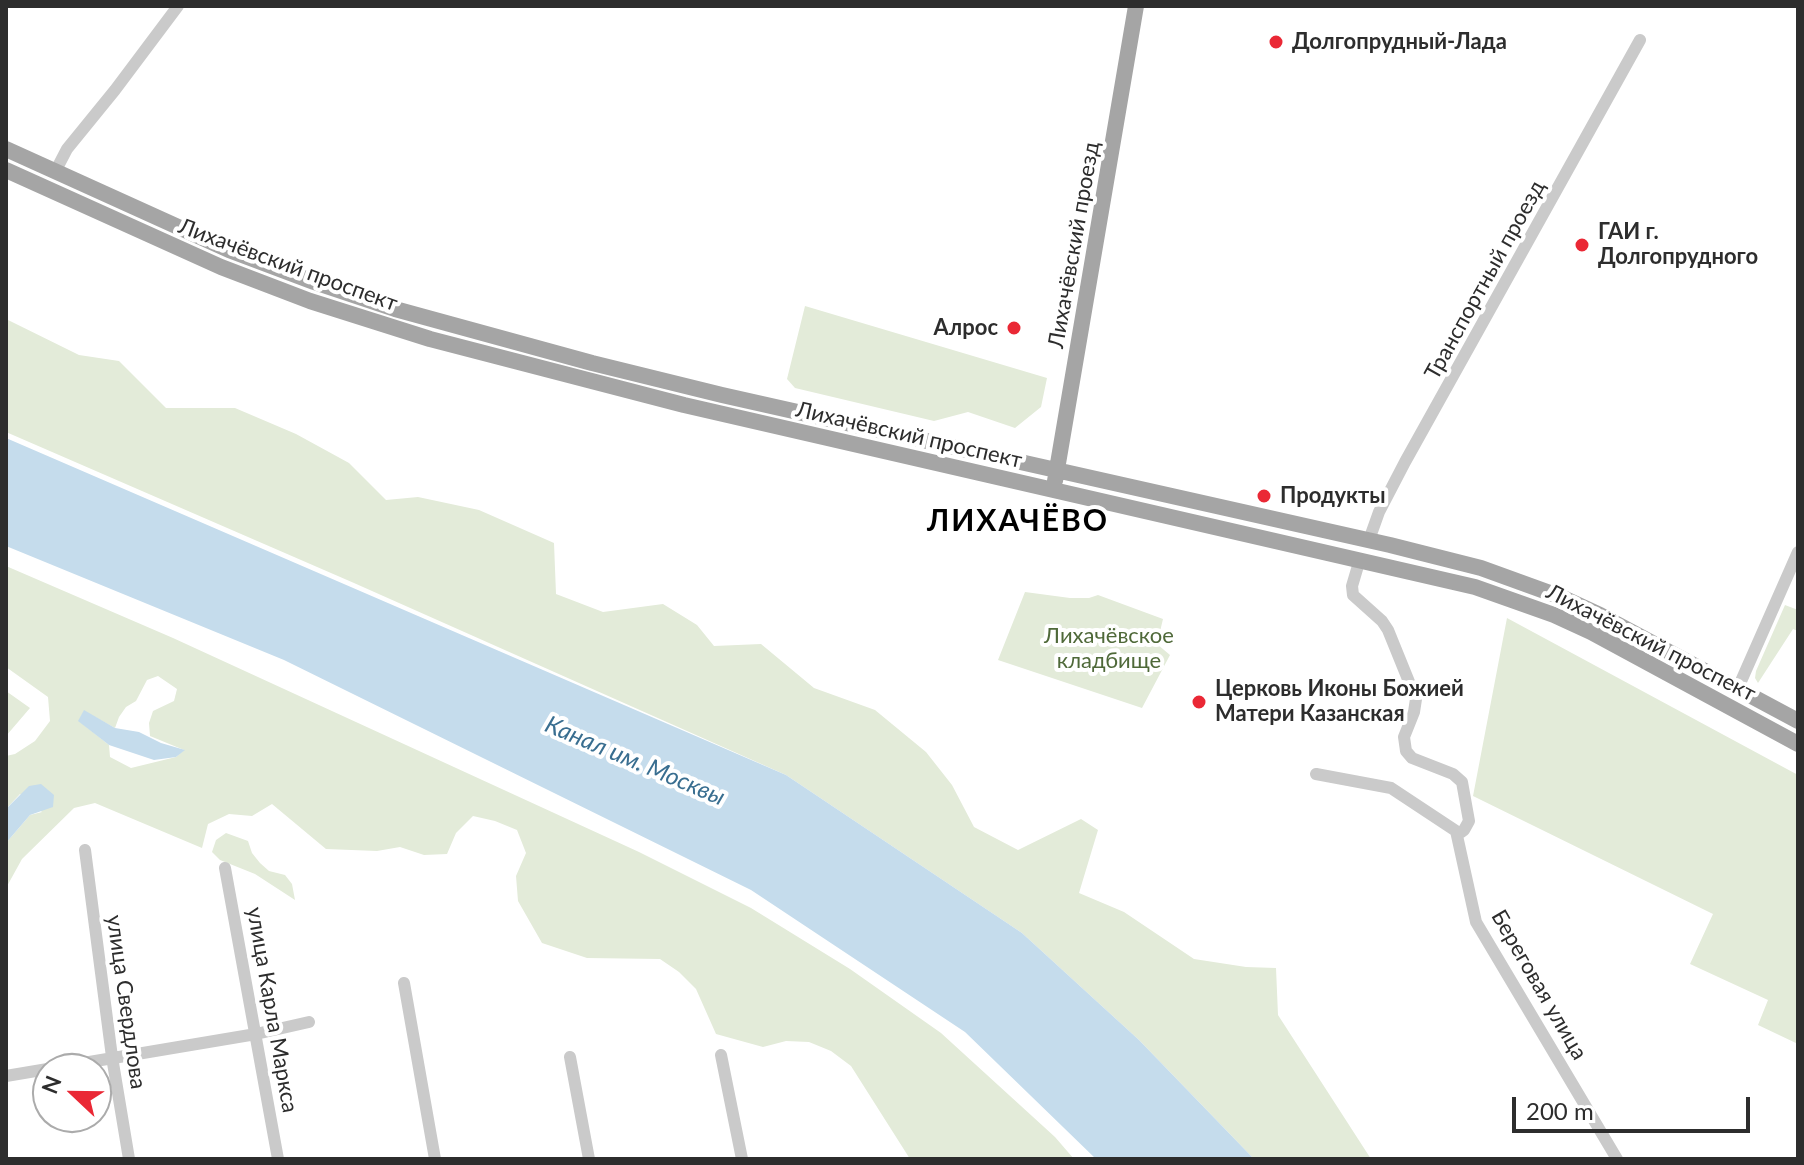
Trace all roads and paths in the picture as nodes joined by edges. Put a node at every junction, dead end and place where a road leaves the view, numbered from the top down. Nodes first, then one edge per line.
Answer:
1 (178, 6) edge
2 (1136, 6) edge
3 (1640, 40) dead end
4 (6, 149) edge
5 (6, 170) edge
6 (55, 172) junction
7 (1063, 439) junction
8 (1026, 464) junction
9 (1057, 471) junction
10 (1095, 480) junction
11 (1053, 491) junction
12 (1369, 540) junction
13 (1798, 552) edge
14 (1360, 559) junction
15 (1738, 688) junction
16 (1798, 721) edge
17 (1798, 744) edge
18 (1316, 774) dead end
19 (1457, 835) junction
20 (85, 850) dead end
21 (225, 868) dead end
22 (404, 983) dead end
23 (309, 1022) dead end
24 (256, 1034) junction
25 (111, 1053) edge
26 (721, 1055) dead end
27 (112, 1057) joint
28 (570, 1057) dead end
29 (32, 1071) edge
30 (6, 1076) edge
31 (129, 1159) edge
32 (278, 1159) edge
33 (435, 1159) edge
34 (589, 1159) edge
35 (742, 1159) edge
36 (1617, 1159) edge

1 - 6 street
2 - 7 main road, Лихачёвский проезд
3 - 12 street, Транспортный проезд
4 - 6 main road, Лихачёвский проспект
5 - 11 main road, Лихачёвский проспект
6 - 8 main road, Лихачёвский проспект
7 - 8 main road
7 - 9 main road, Лихачёвский проезд
7 - 10 main road
8 - 9 main road, Лихачёвский проспект
9 - 10 main road, Лихачёвский проспект
9 - 11 main road, Лихачёвский проезд
10 - 12 main road, Лихачёвский проспект
11 - 14 main road, Лихачёвский проспект
12 - 15 main road, Лихачёвский проспект
13 - 15 street
14 - 17 main road, Лихачёвский проспект
14 - 19 street
15 - 16 main road, Лихачёвский проспект
18 - 19 street
19 - 36 street, Береговая улица
20 - 25 street, улица Свердлова
21 - 24 street, улица Карла Маркса
22 - 33 street
23 - 24 street
24 - 27 street
24 - 32 street, улица Карла Маркса
26 - 35 street
27 - 31 street, улица Свердлова
28 - 34 street
29 - 30 street

